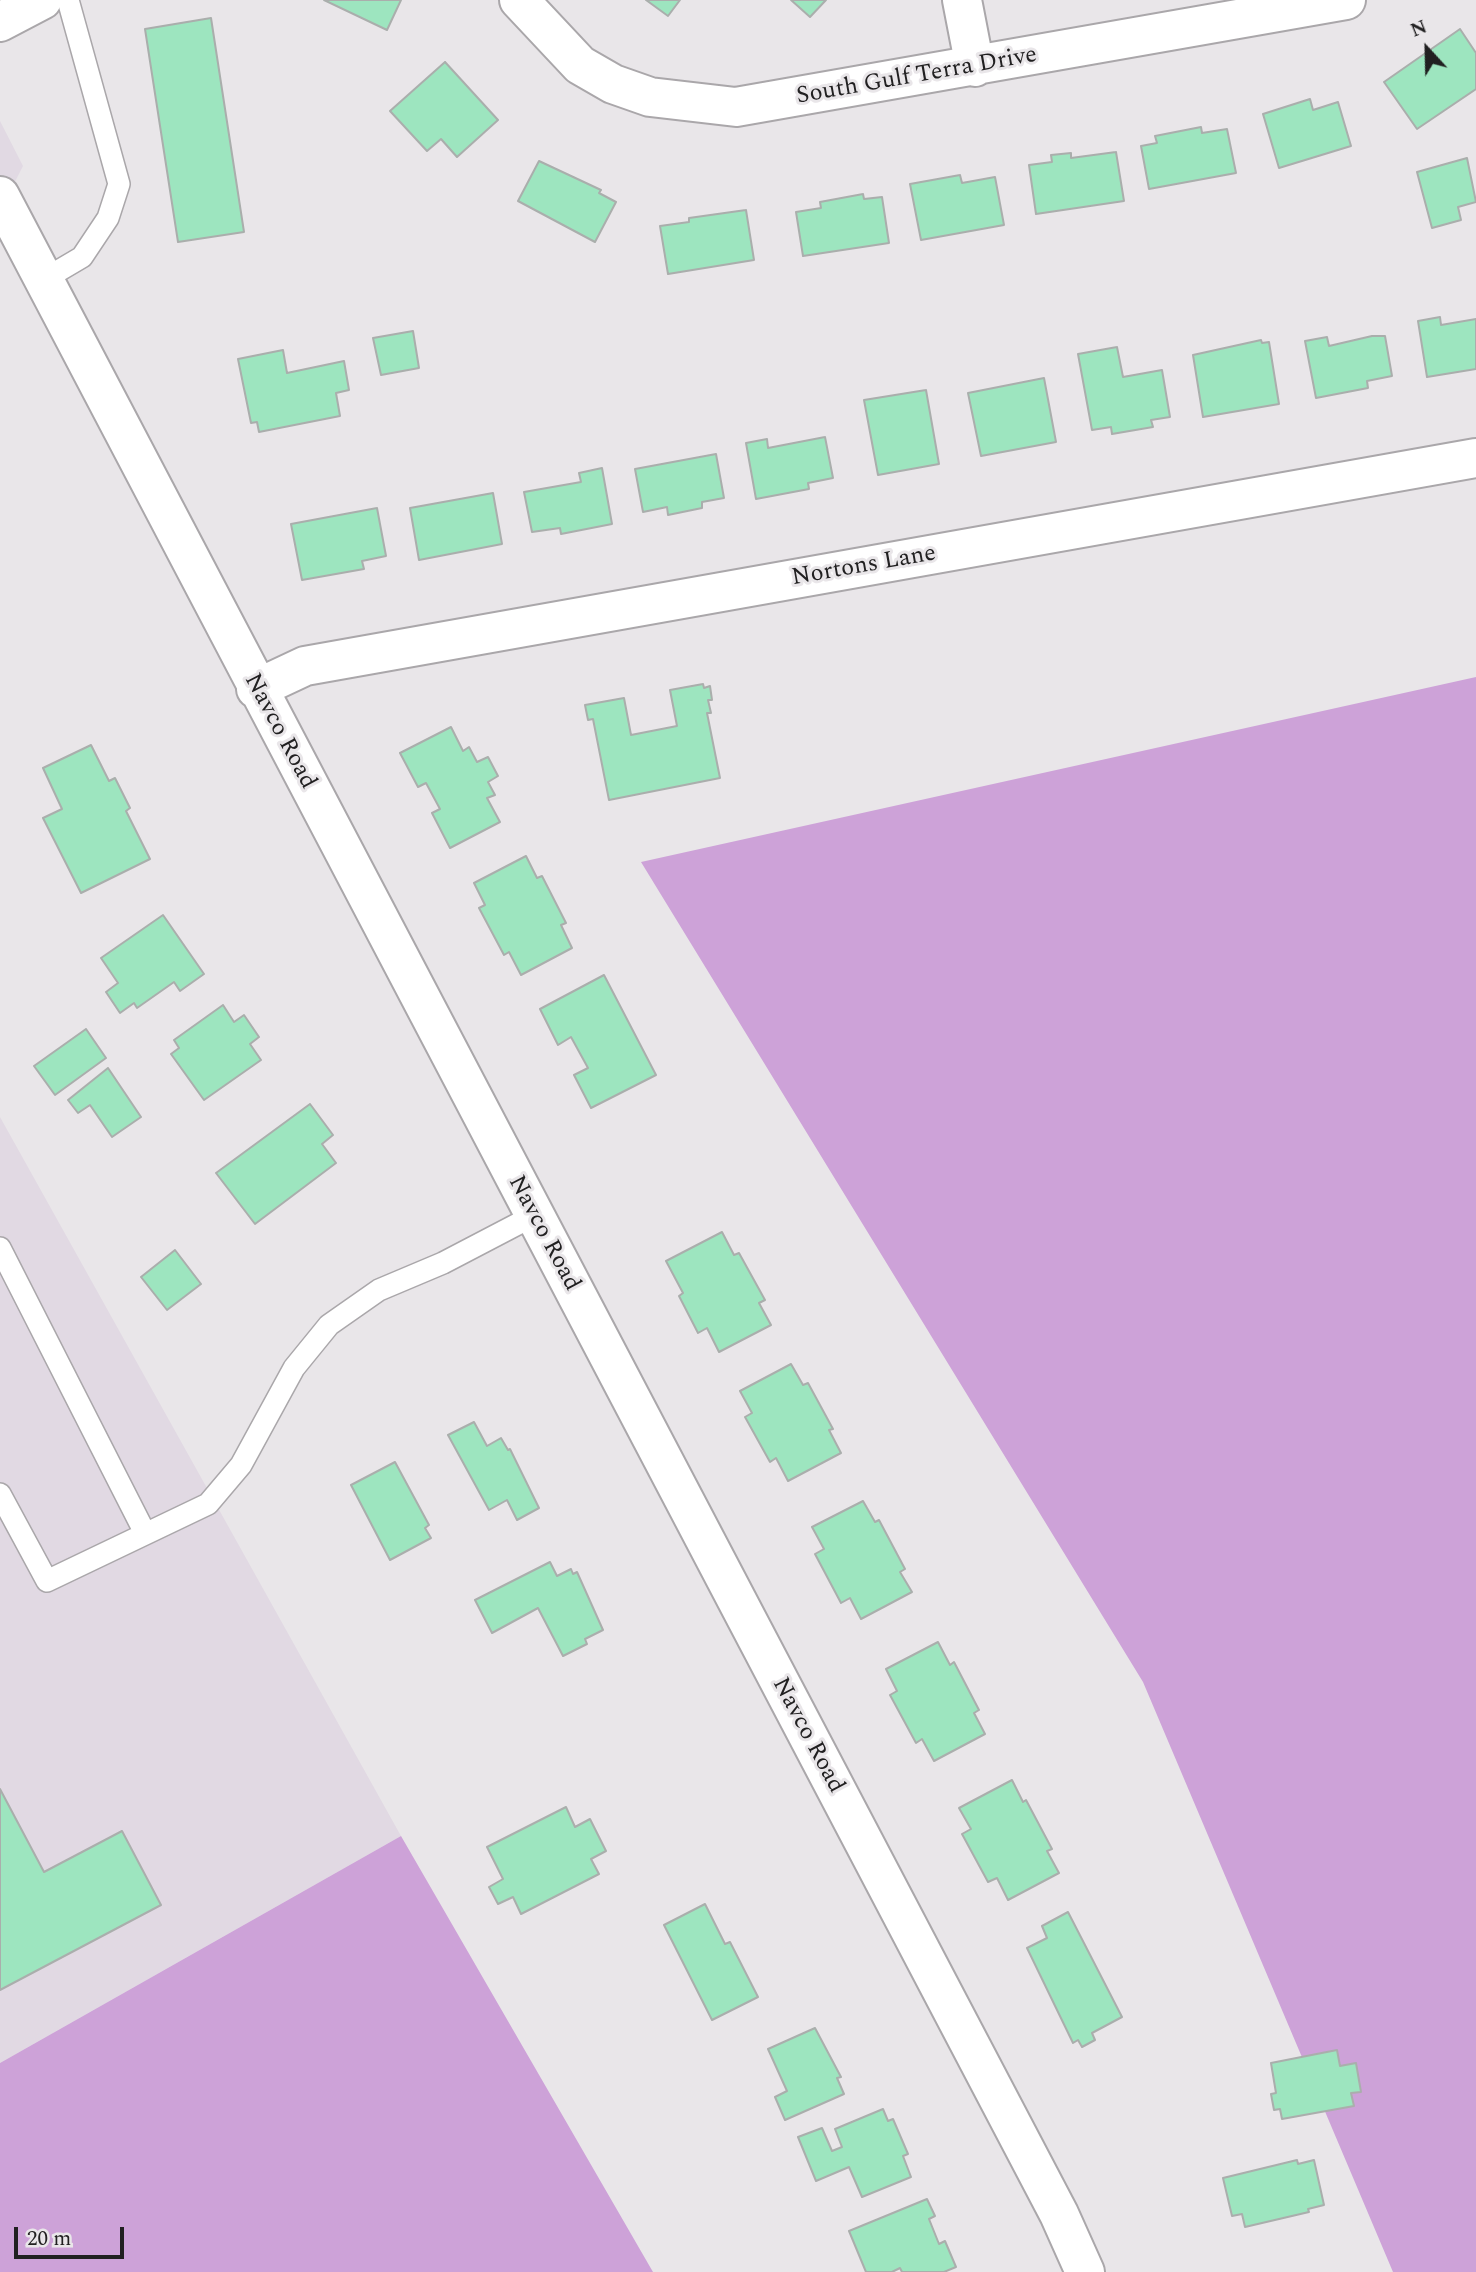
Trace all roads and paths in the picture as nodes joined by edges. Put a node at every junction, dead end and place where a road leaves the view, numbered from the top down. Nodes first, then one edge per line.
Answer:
1 (42, 0) edge
2 (68, 0) edge
3 (519, 0) edge
4 (962, 0) edge
5 (1346, 0) edge
6 (0, 22) edge
7 (975, 67) junction
8 (0, 196) edge
9 (43, 279) junction
10 (1476, 457) edge
11 (256, 689) junction
12 (533, 1216) junction
13 (0, 1248) edge
14 (0, 1494) edge
15 (145, 1534) junction
16 (1085, 2272) edge

1 - 6 street
2 - 9 lane
3 - 7 street, South Gulf Terra Drive
4 - 7 street
5 - 7 street, South Gulf Terra Drive
8 - 9 street, Navco Road
9 - 11 street, Navco Road
10 - 11 street, Nortons Lane
11 - 12 street, Navco Road
12 - 15 lane
12 - 16 street, Navco Road
13 - 15 lane
14 - 15 lane

